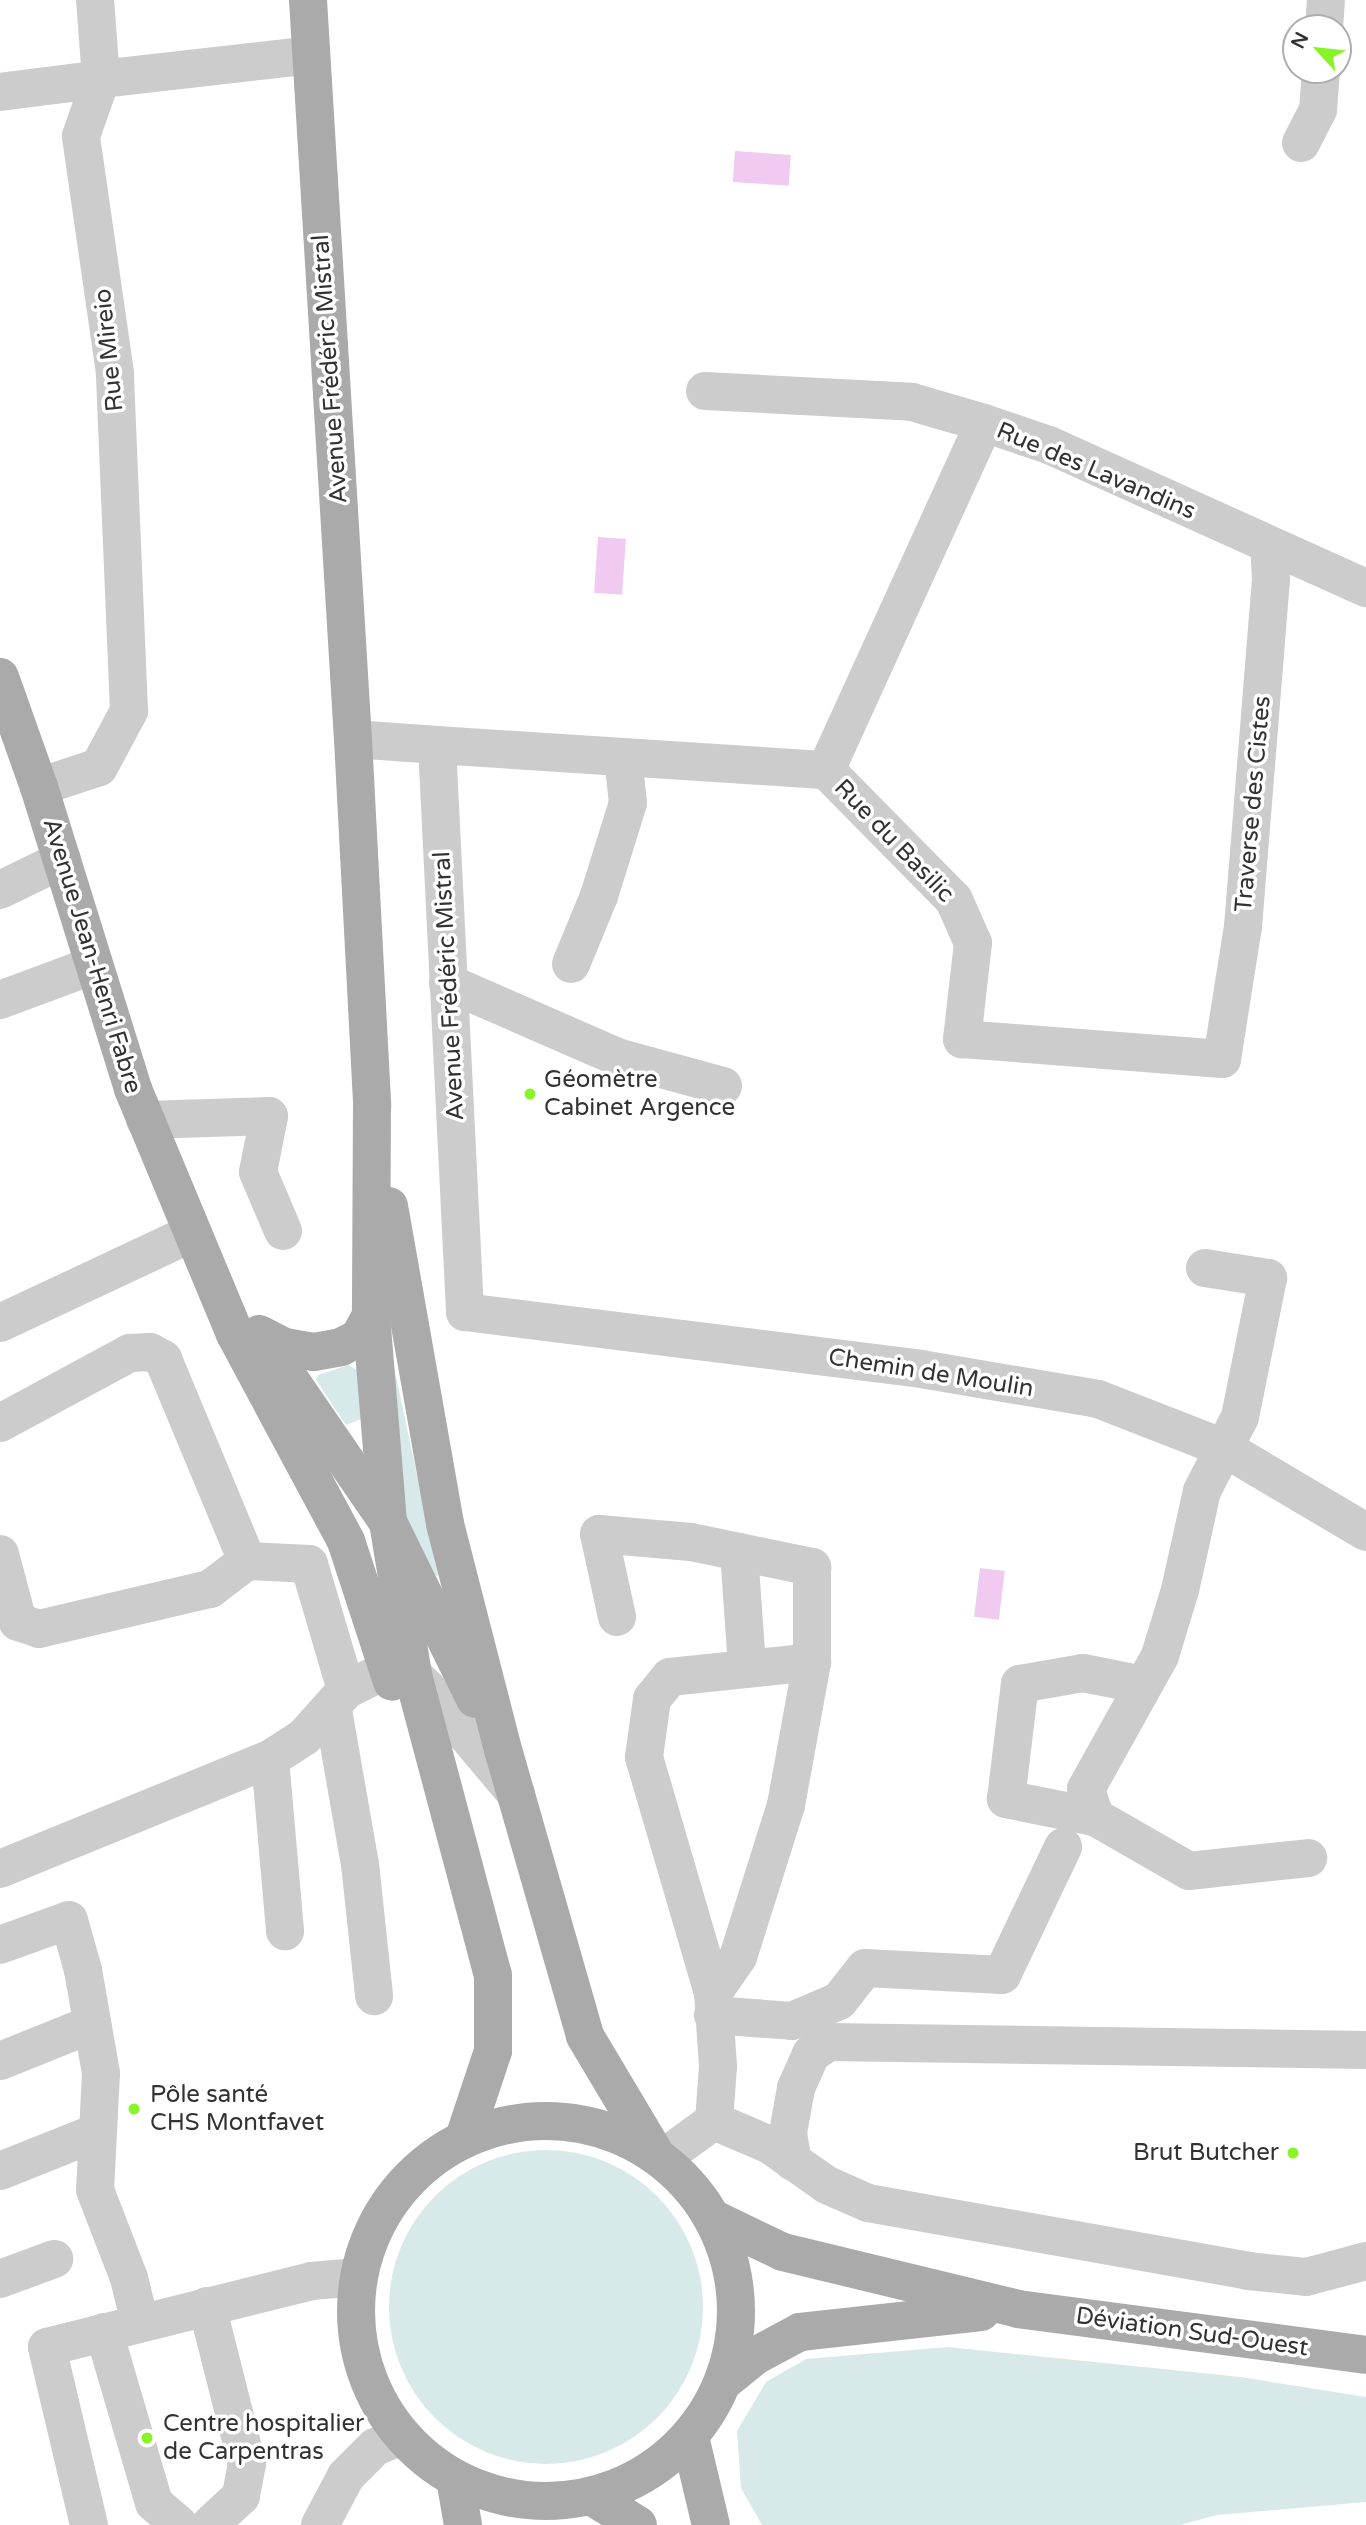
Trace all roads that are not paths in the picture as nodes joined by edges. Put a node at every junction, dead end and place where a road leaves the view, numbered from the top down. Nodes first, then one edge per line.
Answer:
1 (95, 0) edge
2 (308, 0) edge
3 (311, 55) junction
4 (102, 79) junction
5 (1320, 84) edge
6 (0, 92) edge
7 (1301, 143) dead end
8 (705, 391) dead end
9 (984, 423) junction
10 (1269, 547) junction
11 (1366, 588) edge
12 (0, 677) edge
13 (353, 739) junction
14 (437, 745) junction
15 (624, 757) junction
16 (826, 770) junction
17 (39, 787) junction
18 (61, 860) junction
19 (0, 890) edge
20 (571, 964) dead end
21 (94, 965) junction
22 (448, 983) junction
23 (0, 999) edge
24 (1223, 1059) joint
25 (723, 1086) dead end
26 (372, 1107) junction
27 (145, 1120) junction
28 (282, 1231) dead end
29 (192, 1233) junction
30 (1205, 1268) dead end
31 (465, 1312) joint
32 (371, 1315) junction
33 (0, 1323) edge
34 (259, 1334) junction
35 (0, 1423) edge
36 (1224, 1448) junction
37 (388, 1522) junction
38 (1365, 1526) edge
39 (740, 1552) junction
40 (0, 1554) edge
41 (247, 1560) junction
42 (617, 1617) dead end
43 (812, 1662) junction
44 (747, 1666) junction
45 (400, 1672) junction
46 (1143, 1685) junction
47 (339, 1700) junction
48 (504, 1753) junction
49 (270, 1759) junction
50 (519, 1798) junction
51 (1095, 1817) junction
52 (1063, 1847) dead end
53 (1308, 1858) dead end
54 (0, 1869) edge
55 (285, 1931) dead end
56 (0, 1945) edge
57 (374, 1996) dead end
58 (713, 2004) junction
59 (92, 2024) junction
60 (1366, 2050) edge
61 (0, 2060) edge
62 (714, 2121) junction
63 (98, 2133) junction
64 (464, 2138) junction
65 (659, 2156) junction
66 (793, 2162) junction
67 (0, 2171) edge
68 (714, 2219) junction
69 (54, 2259) dead end
70 (1366, 2261) edge
71 (358, 2277) junction
72 (0, 2279) edge
73 (207, 2306) junction
74 (1018, 2309) junction
75 (140, 2323) junction
76 (104, 2332) junction
77 (1366, 2356) edge
78 (723, 2382) junction
79 (402, 2436) junction
80 (690, 2437) junction
81 (455, 2479) junction
82 (591, 2496) junction
83 (89, 2525) edge
84 (179, 2525) edge
85 (210, 2525) edge
86 (320, 2525) edge
87 (463, 2525) edge
88 (638, 2525) edge
89 (711, 2525) edge

1 - 4 street
2 - 3 main road, Avenue Frédéric Mistral
3 - 4 street
3 - 13 main road, Avenue Frédéric Mistral
4 - 6 street
4 - 17 street, Rue Mireio
5 - 7 street
8 - 9 street
9 - 10 street, Rue des Lavandins
9 - 16 street, Rue des Lavandins
10 - 11 street, Rue des Lavandins
10 - 24 street, Traverse des Cistes
12 - 17 main road, Avenue Jean-Henri Fabre
13 - 14 street
13 - 26 main road, Avenue Frédéric Mistral
14 - 15 street, Rue du Basilic
14 - 22 street, Avenue Frédéric Mistral
15 - 16 street, Rue du Basilic
15 - 20 street
16 - 24 street, Rue du Basilic
17 - 18 main road, Avenue Jean-Henri Fabre
18 - 19 street
18 - 21 main road, Avenue Jean-Henri Fabre
21 - 23 street
21 - 27 main road, Avenue Jean-Henri Fabre
22 - 25 street
22 - 31 street, Avenue Frédéric Mistral
26 - 32 main road
26 - 48 main road
27 - 28 street
27 - 29 main road, Avenue Jean-Henri Fabre
29 - 33 street
29 - 34 main road
29 - 45 main road
30 - 36 street
31 - 36 street, Chemin de Moulin
32 - 34 main road
32 - 37 main road
34 - 37 main road
35 - 41 street
36 - 38 street, Chemin de Moulin
36 - 46 street
37 - 45 main road
37 - 48 main road
39 - 42 street
39 - 43 street
39 - 44 street
40 - 41 street
41 - 47 street
43 - 44 street
43 - 58 street
44 - 58 street
45 - 47 street
45 - 50 street
45 - 64 main road
46 - 51 street
46 - 51 street
47 - 49 street
47 - 57 street
48 - 50 main road
49 - 54 street
49 - 55 street
50 - 65 main road
51 - 53 street
52 - 58 street
56 - 59 street
58 - 62 street
59 - 61 street
59 - 63 street
60 - 66 street
62 - 65 street
62 - 66 street
63 - 67 street
63 - 75 street
64 - 65 main road
64 - 71 main road
65 - 68 main road
66 - 70 street
68 - 74 main road
68 - 78 main road
69 - 72 street
71 - 73 street
71 - 79 main road
73 - 75 street
73 - 85 street
74 - 77 main road, Déviation Sud-Ouest
74 - 78 main road
75 - 76 street
76 - 83 street
76 - 84 street
78 - 80 main road
79 - 81 main road
79 - 86 street
80 - 82 main road
80 - 89 main road
81 - 82 main road
81 - 87 main road
82 - 88 main road

